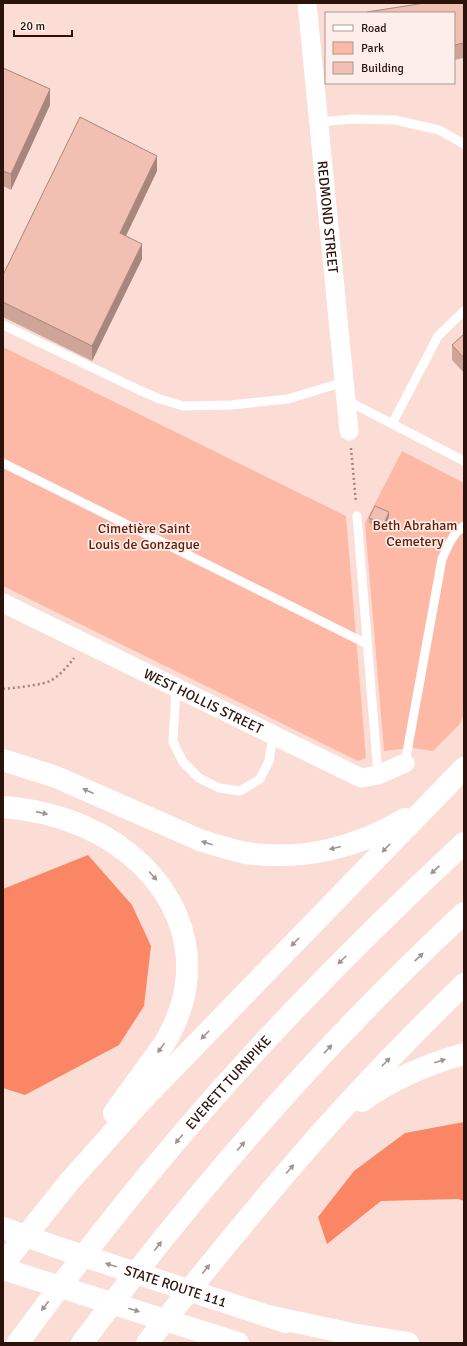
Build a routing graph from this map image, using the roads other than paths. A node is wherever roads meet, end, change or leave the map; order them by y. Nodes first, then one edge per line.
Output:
1 (307, 3) edge
2 (319, 122) junction
3 (464, 144) edge
4 (464, 311) edge
5 (3, 325) edge
6 (345, 391) junction
7 (392, 424) junction
8 (349, 430) road end
9 (464, 461) edge
10 (3, 463) edge
11 (357, 516) road end
12 (464, 526) edge
13 (3, 603) edge
14 (367, 644) junction
15 (176, 688) junction
16 (274, 735) junction
17 (3, 760) edge
18 (405, 763) joint
19 (458, 774) edge
20 (378, 775) junction
21 (3, 807) edge
22 (464, 843) edge
23 (464, 913) edge
24 (464, 984) edge
25 (464, 1054) edge
26 (314, 1142) junction
27 (3, 1228) edge
28 (17, 1247) junction
29 (3, 1265) edge
30 (3, 1270) edge
31 (268, 1316) junction
32 (18, 1343) edge
33 (82, 1343) edge
34 (147, 1343) edge
35 (238, 1343) edge
36 (349, 1343) edge
37 (408, 1343) edge

1 - 2 street, REDMOND STREET
2 - 3 lane
2 - 6 street, REDMOND STREET
4 - 7 lane
5 - 6 lane
6 - 7 lane
6 - 8 street, REDMOND STREET
7 - 9 lane
10 - 14 lane
11 - 14 lane
12 - 18 lane
13 - 15 street, WEST HOLLIS STREET
14 - 20 lane
15 - 16 street, WEST HOLLIS STREET
15 - 16 lane
16 - 20 street, WEST HOLLIS STREET
19 -> 17 main road
18 - 20 street, WEST HOLLIS STREET
19 -> 28 main road
21 -> 28 main road
22 -> 32 main road, EVERETT TURNPIKE
33 -> 23 main road
26 -> 24 main road
26 -> 25 main road
34 -> 26 main road
31 -> 27 main road, STATE ROUTE 111
28 - 29 main road
30 -> 35 main road
31 - 36 main road, STATE ROUTE 111
31 - 37 main road

